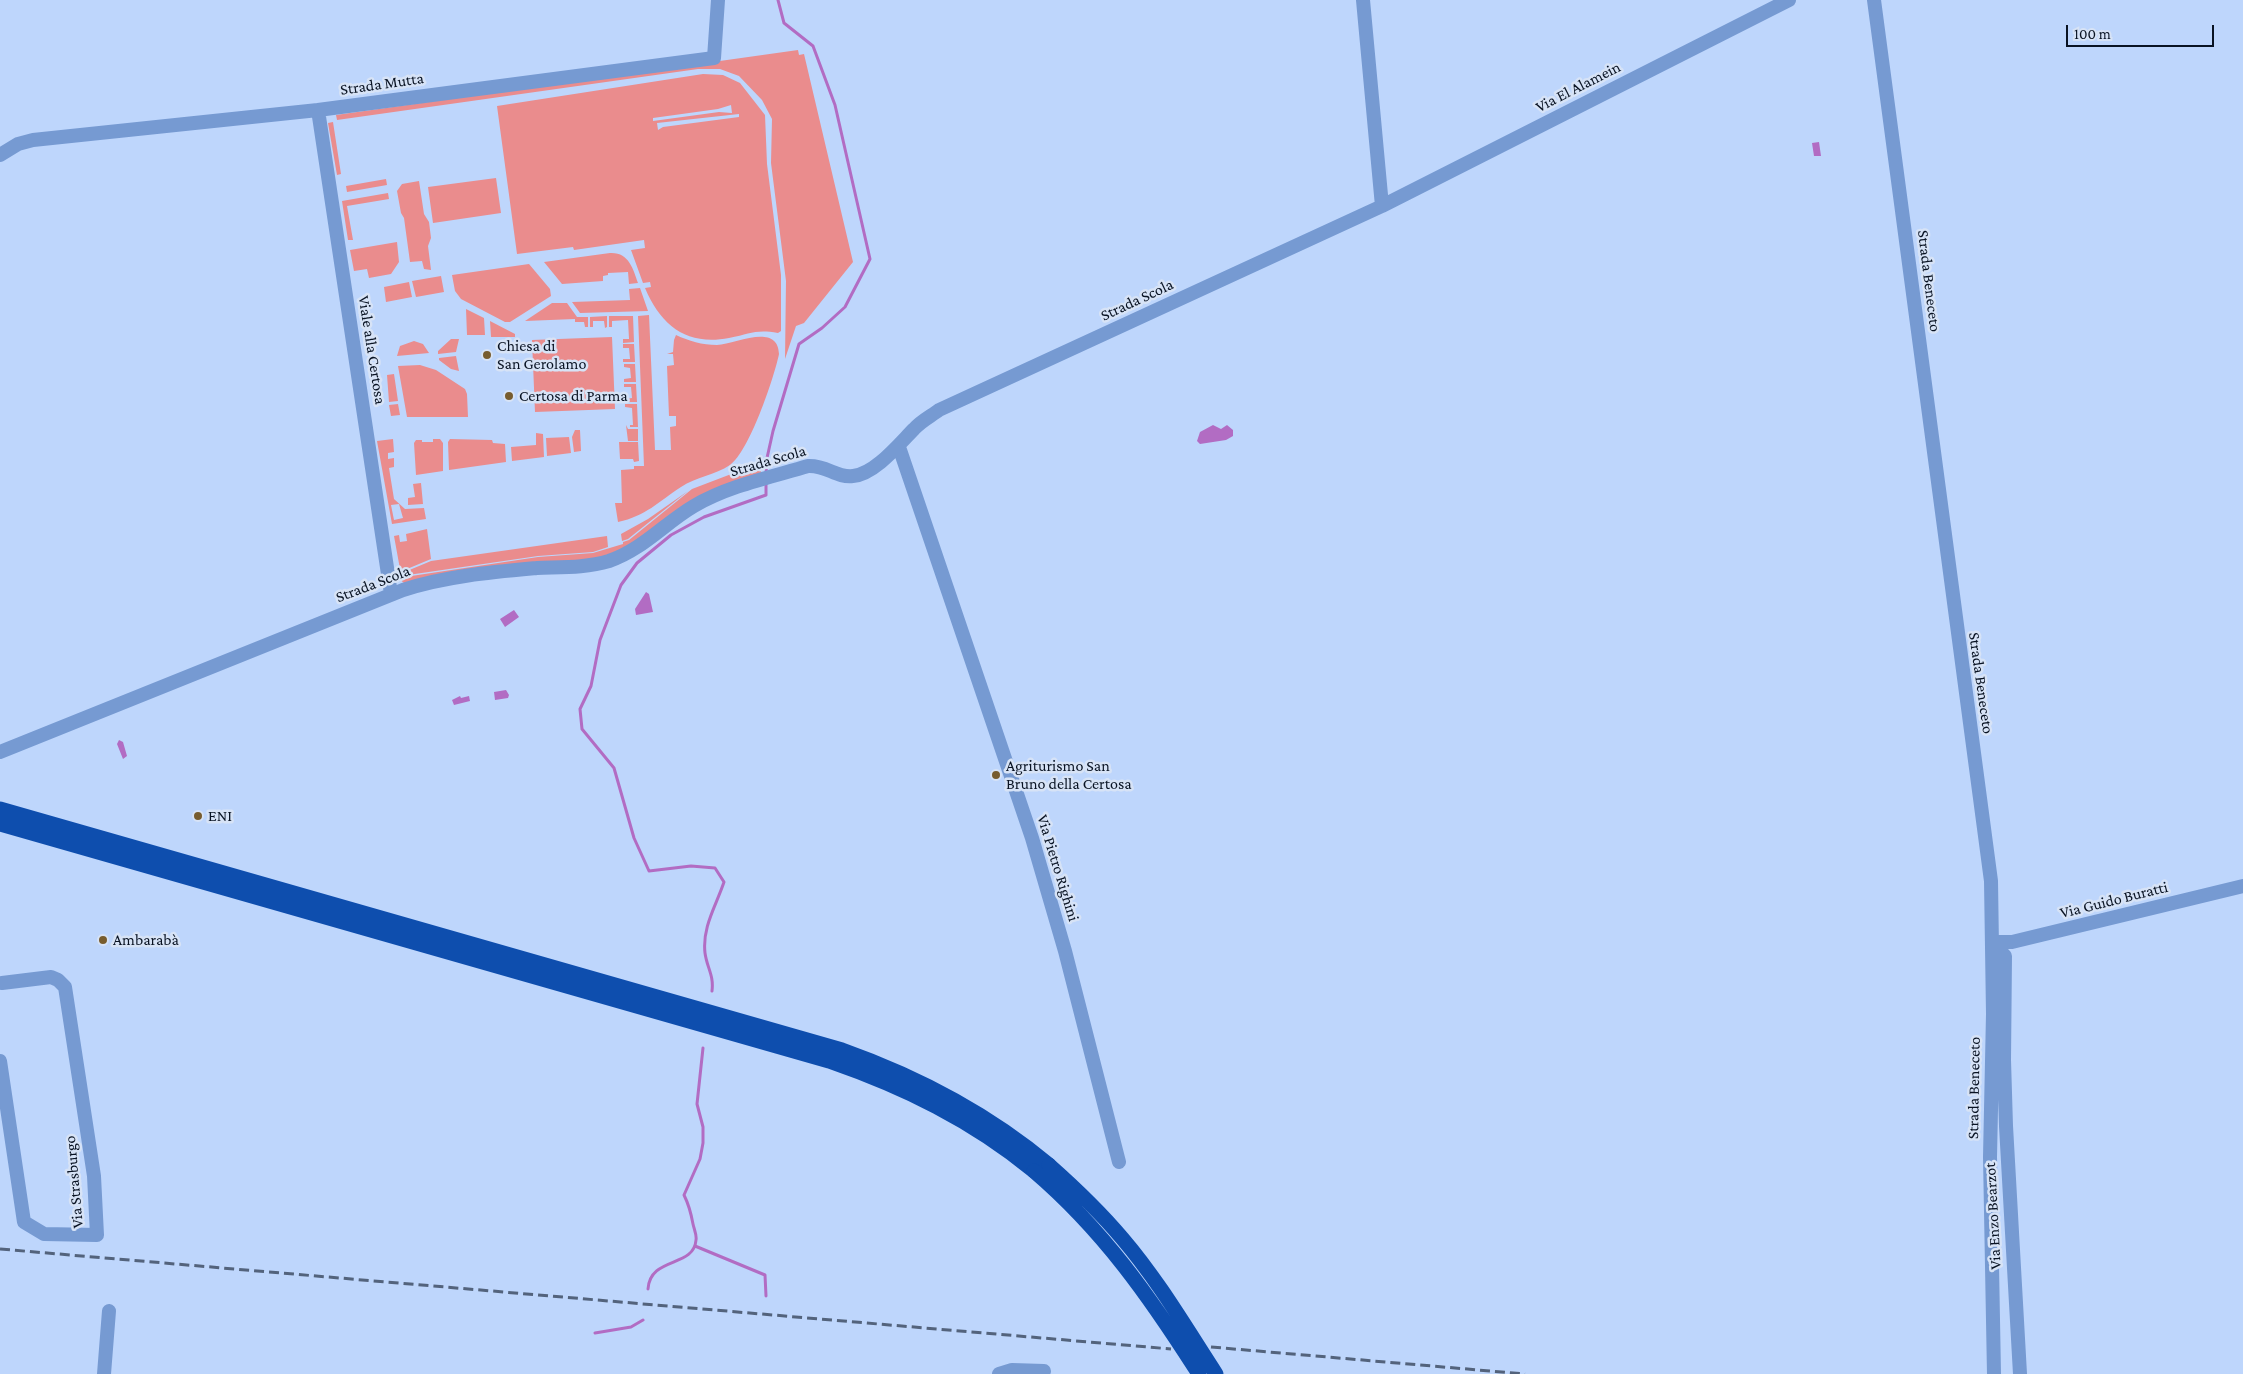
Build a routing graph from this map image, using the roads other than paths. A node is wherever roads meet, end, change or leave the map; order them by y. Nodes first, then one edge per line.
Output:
1 (718, 0) edge
2 (1363, 0) edge
3 (1789, 0) edge
4 (1874, 0) edge
5 (318, 110) junction
6 (0, 154) edge
7 (1382, 206) junction
8 (899, 447) junction
9 (392, 594) junction
10 (0, 752) edge
11 (0, 809) edge
12 (0, 824) edge
13 (2243, 886) edge
14 (1992, 942) junction
15 (1, 984) edge
16 (0, 1061) edge
17 (1119, 1162) dead end
18 (109, 1311) dead end
19 (1044, 1371) dead end
20 (104, 1374) edge
21 (999, 1374) edge
22 (1199, 1374) edge
23 (1216, 1374) edge
24 (1994, 1374) edge
25 (2020, 1374) edge

1 - 5 street, Strada Mutta
2 - 7 street
3 - 7 street, Via El Alamein
4 - 14 street, Strada Beneceto
5 - 6 street, Strada Mutta
5 - 9 street, Viale alla Certosa
7 - 8 street, Strada Scola
8 - 9 street, Strada Scola
8 - 17 street, Via Pietro Righini
9 - 10 street, Strada Scola
11 - 23 highway, bridge
12 - 22 highway, bridge
13 - 14 street, Via Guido Buratti
14 - 24 street, Strada Beneceto
14 - 25 street, Via Enzo Bearzot
15 - 16 street, Via Strasburgo
18 - 20 street
19 - 21 street

